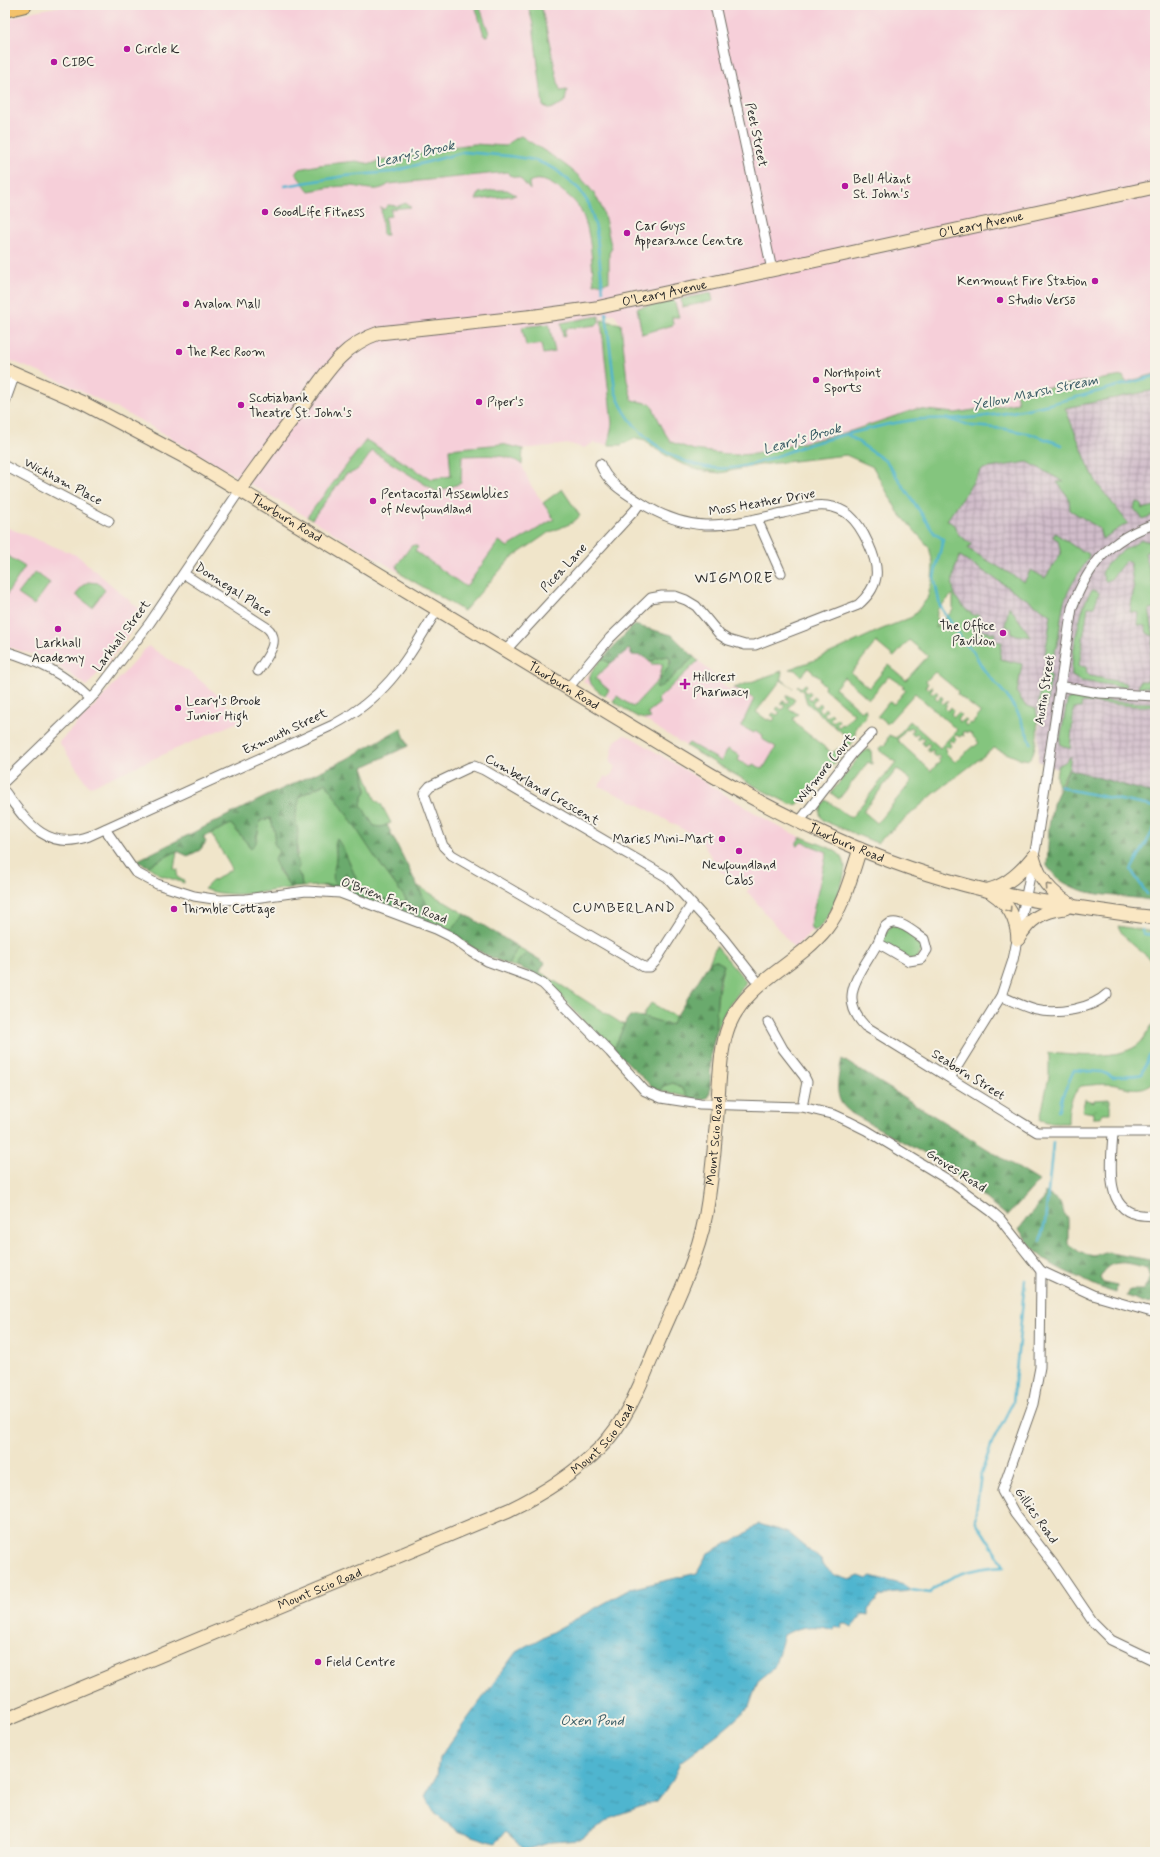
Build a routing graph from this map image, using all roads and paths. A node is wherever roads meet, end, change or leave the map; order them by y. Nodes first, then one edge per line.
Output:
1 (25, 5) edge
2 (715, 5) edge
3 (5, 10) edge
4 (1155, 187) edge
5 (772, 270) junction
6 (10, 372) edge
7 (5, 402) edge
8 (600, 464) dead end
9 (5, 466) edge
10 (240, 490) junction
11 (640, 503) junction
12 (757, 519) junction
13 (109, 521) dead end
14 (1155, 524) edge
15 (781, 573) dead end
16 (184, 574) junction
17 (437, 610) junction
18 (5, 651) edge
19 (506, 651) junction
20 (258, 671) dead end
21 (1059, 686) junction
22 (568, 688) junction
23 (1155, 696) edge
24 (90, 699) junction
25 (872, 733) dead end
26 (5, 781) edge
27 (5, 792) edge
28 (798, 822) junction
29 (105, 829) junction
30 (860, 849) junction
31 (1033, 857) junction
32 (987, 890) junction
33 (1026, 898) junction
34 (692, 904) junction
35 (1075, 906) junction
36 (1155, 918) edge
37 (1018, 939) junction
38 (878, 943) junction
39 (760, 984) junction
40 (1107, 994) dead end
41 (1001, 996) junction
42 (768, 1022) dead end
43 (950, 1078) junction
44 (718, 1104) junction
45 (802, 1107) junction
46 (1155, 1132) edge
47 (1113, 1133) junction
48 (1155, 1216) edge
49 (1041, 1271) junction
50 (1155, 1313) edge
51 (1155, 1662) edge
52 (5, 1720) edge

1 - 3 main road
2 - 5 street, Peet Street
4 - 5 street, O'Leary Avenue
5 - 10 street, O'Leary Avenue
6 - 7 street
6 - 10 street, Thorburn Road
8 - 11 street, Moss Heather Drive
9 - 13 street, Wickham Place
10 - 16 street, Larkhall Street
10 - 17 street, Thorburn Road
11 - 12 street, Moss Heather Drive
11 - 19 street, Picea Lane
12 - 15 street
12 - 22 street, Moss Heather Drive
14 - 21 street, Austin Street
16 - 20 street, Donnegal Place
16 - 24 street, Larkhall Street
17 - 19 street, Thorburn Road
17 - 29 street, Exmouth Street
18 - 24 street
19 - 22 street, Thorburn Road
21 - 23 street
21 - 31 street, Austin Street
22 - 28 street, Thorburn Road
24 - 26 street, Larkhall Street
25 - 28 street, Wigmore Court
27 - 29 street, Exmouth Street
28 - 30 street, Thorburn Road
29 - 44 street, O'Brien Farm Road
30 - 32 street, Thorburn Road
30 - 39 street, Mount Scio Road
31 - 32 street
31 - 33 street, Austin Street
35 -> 31 street
32 - 33 street, Thorburn Road
32 -> 37 street
33 - 35 street, Thorburn Road
33 - 37 street, Austin Street
34 - 34 street, Cumberland Crescent
34 - 39 street, Cumberland Crescent
35 - 36 street, Thorburn Road
35 - 37 street
37 - 41 street, Austin Street
38 - 38 street, Seaborn Street
38 - 43 street, Seaborn Street
39 - 44 street, Mount Scio Road
40 - 41 street
41 - 43 street, Austin Street
42 - 45 street
43 - 47 street, Seaborn Street
44 - 45 street, Groves Road
44 - 52 street, Mount Scio Road
45 - 49 street, Groves Road
46 - 47 street, Seaborn Street
47 - 48 street
49 - 50 street, Groves Road
49 - 51 street, Gillies Road

